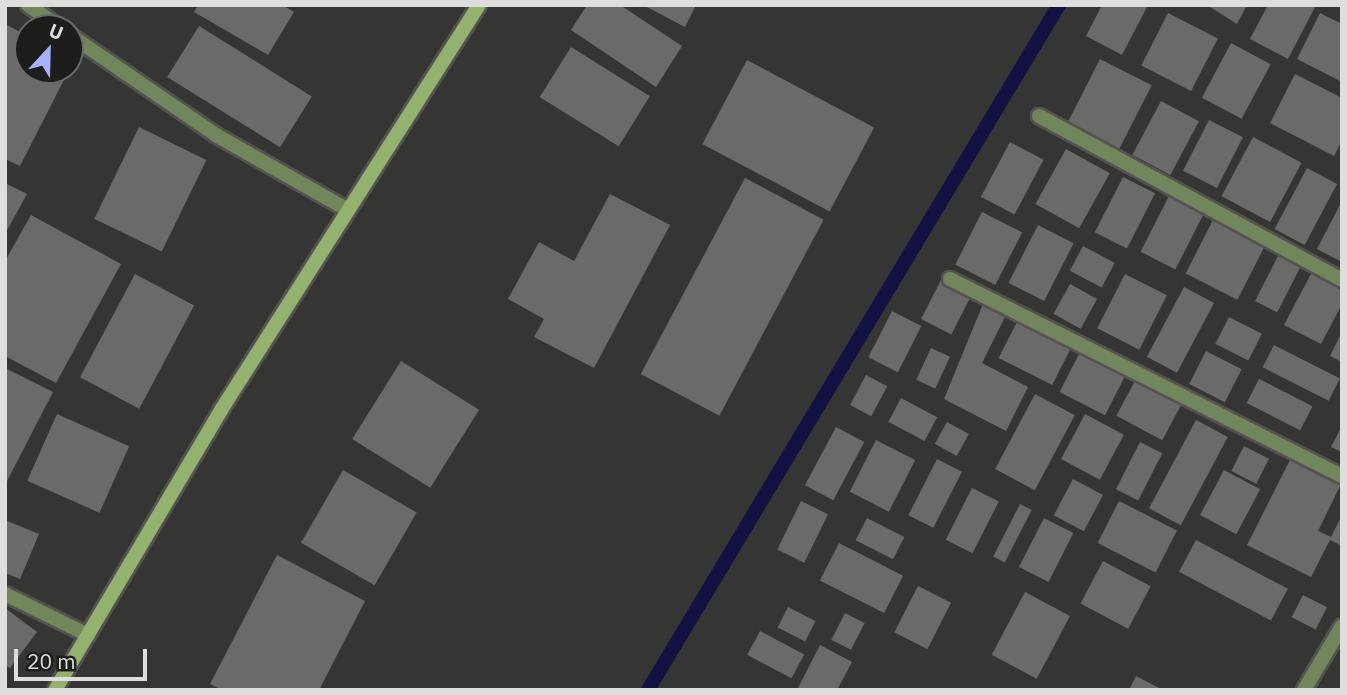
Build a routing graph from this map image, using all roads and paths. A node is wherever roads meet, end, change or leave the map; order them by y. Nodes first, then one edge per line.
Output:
1 (479, 5) edge
2 (84, 45) edge
3 (1039, 117) dead end
4 (346, 209) junction
5 (950, 279) dead end
6 (1342, 280) edge
7 (1342, 477) edge
8 (5, 594) edge
9 (1342, 626) edge
10 (88, 635) junction
11 (55, 690) edge
12 (1304, 690) edge

1 - 4 street
2 - 4 street
3 - 6 street
4 - 10 street
5 - 7 street
8 - 10 street
9 - 12 street
10 - 11 street

